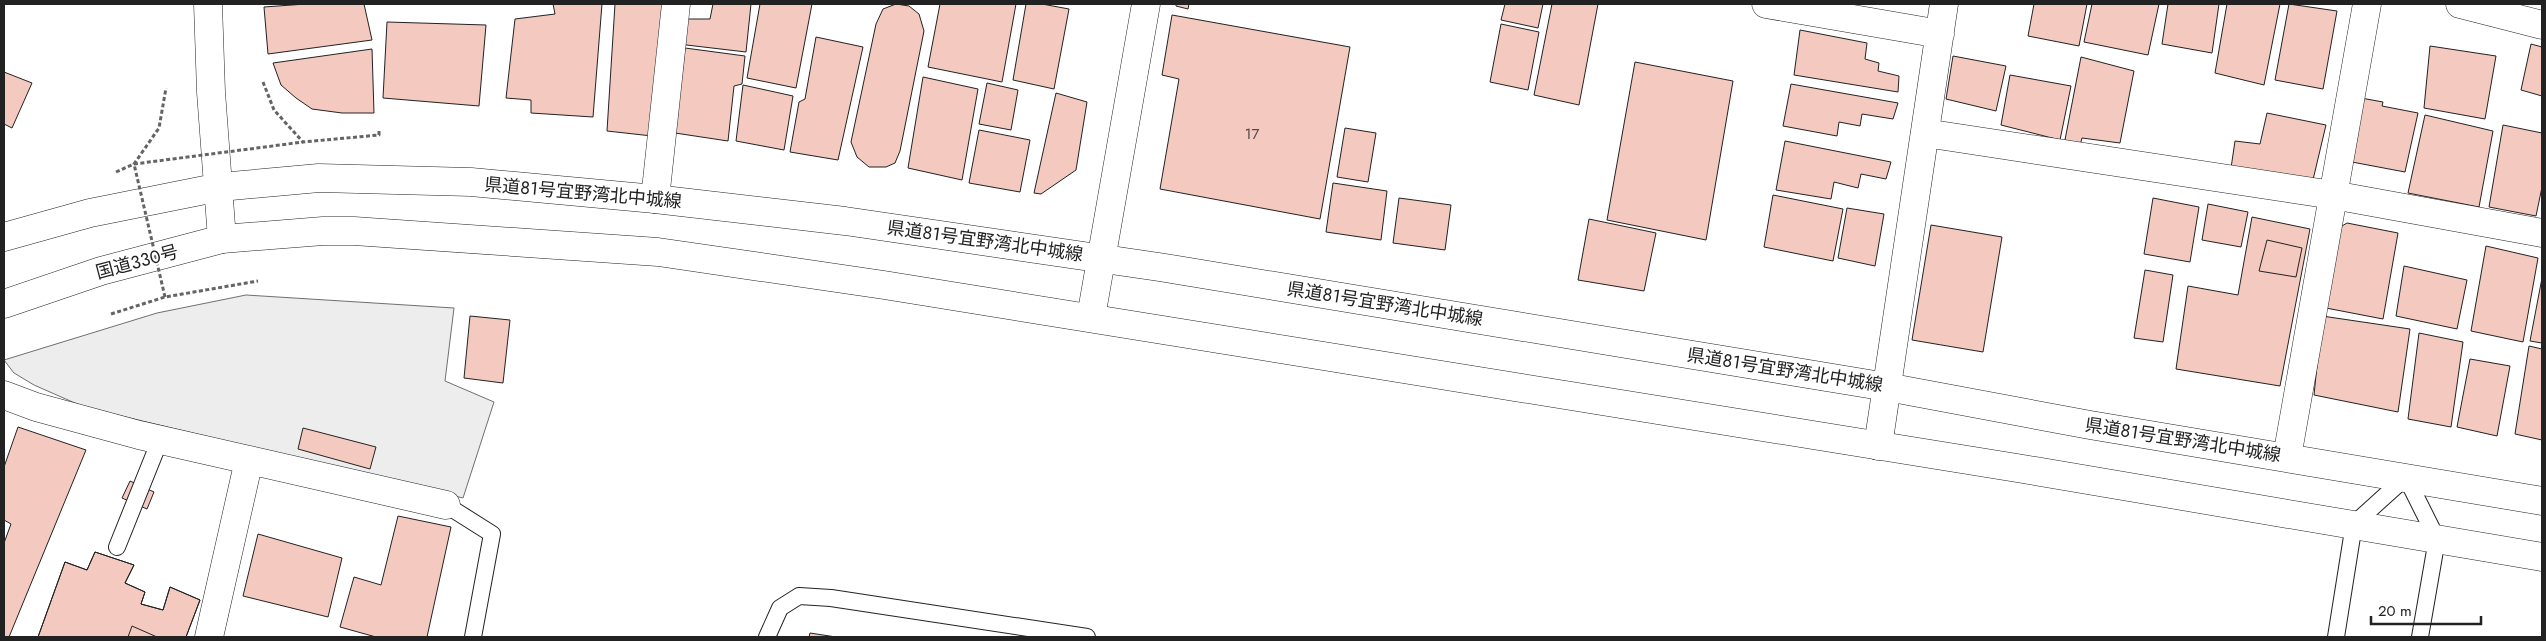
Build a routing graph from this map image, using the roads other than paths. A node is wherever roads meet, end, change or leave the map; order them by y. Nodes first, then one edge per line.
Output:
1 (208, 4) edge
2 (676, 4) edge
3 (1146, 4) edge
4 (1766, 4) edge
5 (1944, 4) edge
6 (2367, 4) edge
7 (2460, 4) edge
8 (2542, 25) edge
9 (1940, 34) junction
10 (1925, 133) junction
11 (220, 187) junction
12 (2333, 195) junction
13 (655, 199) junction
14 (2542, 232) edge
15 (4, 237) edge
16 (222, 239) junction
17 (1100, 258) junction
18 (4, 304) edge
19 (1091, 317) junction
20 (1887, 387) junction
21 (4, 395) edge
22 (160, 440) junction
23 (1878, 446) junction
24 (2287, 457) junction
25 (249, 460) junction
26 (2406, 477) junction
27 (2542, 502) edge
28 (446, 505) joint
29 (2354, 524) junction
30 (2437, 539) junction
31 (117, 547) dead end
32 (2542, 557) edge
33 (209, 637) edge
34 (473, 637) edge
35 (767, 637) edge
36 (1087, 637) edge
37 (2336, 637) edge
38 (2420, 637) edge

1 - 11 main road
2 - 13 main road
3 - 17 main road
4 - 9 main road
5 - 9 main road
6 - 12 main road
7 - 8 main road
9 - 10 main road
10 - 12 main road
10 - 20 main road
11 - 13 main road, 県道81号宜野湾北中城線
11 - 15 main road
11 - 16 main road
12 - 14 main road
12 - 24 main road
13 - 17 main road, 県道81号宜野湾北中城線
16 - 18 main road, 国道330号
16 - 19 main road
17 - 19 main road
17 - 20 main road, 県道81号宜野湾北中城線
19 - 23 main road
20 - 23 main road
20 - 24 main road, 県道81号宜野湾北中城線
21 - 22 main road
22 - 25 main road
22 - 31 lane
23 - 29 main road
24 - 26 main road, 県道81号宜野湾北中城線
25 - 28 main road
25 - 33 main road
26 - 27 main road, 県道81号宜野湾北中城線
26 - 29 lane
26 - 30 lane
28 - 34 lane
29 - 30 main road
29 - 37 lane
30 - 32 main road
30 - 38 lane
35 - 36 lane

